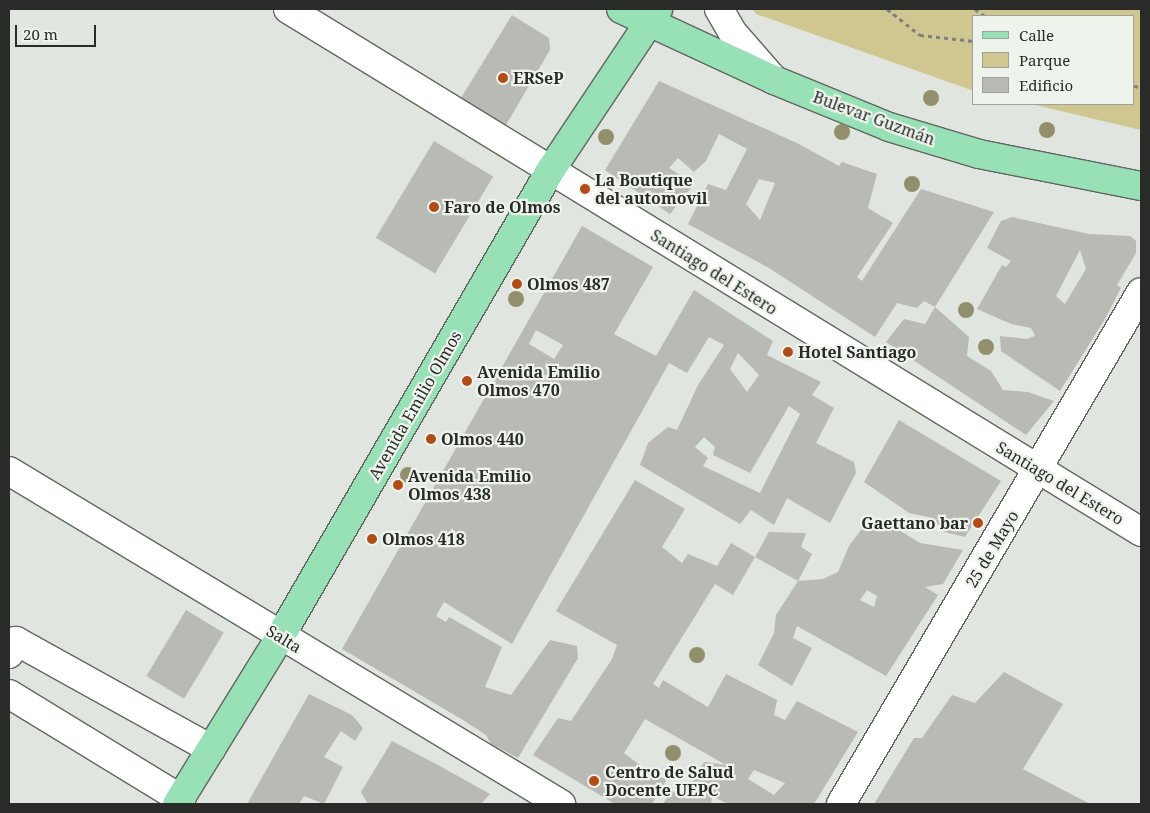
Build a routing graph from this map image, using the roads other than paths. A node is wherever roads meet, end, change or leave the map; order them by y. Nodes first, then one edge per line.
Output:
1 (288, 9) edge
2 (621, 9) edge
3 (719, 9) edge
4 (653, 16) edge
5 (774, 80) junction
6 (550, 171) junction
7 (1141, 186) edge
8 (1141, 292) edge
9 (1038, 470) junction
10 (9, 471) edge
11 (1141, 532) edge
12 (280, 636) junction
13 (9, 654) edge
14 (9, 694) edge
15 (211, 749) junction
16 (179, 802) edge
17 (561, 804) edge
18 (841, 804) edge

1 - 6 street, Santiago del Estero
2 - 4 main road, Bulevar Guzmán
3 - 5 street
4 - 5 main road, Bulevar Guzmán
4 - 6 main road, Avenida Emilio Olmos
5 - 7 main road, Bulevar Guzmán
6 - 9 street, Santiago del Estero
6 - 12 main road, Avenida Emilio Olmos
8 - 9 street, 25 de Mayo
9 - 11 street, Santiago del Estero
9 - 18 street, 25 de Mayo
10 - 12 street, Salta
12 - 15 main road, Avenida Emilio Olmos
12 - 17 street, Salta
13 - 15 street
14 - 16 street
15 - 16 main road, Avenida Emilio Olmos

